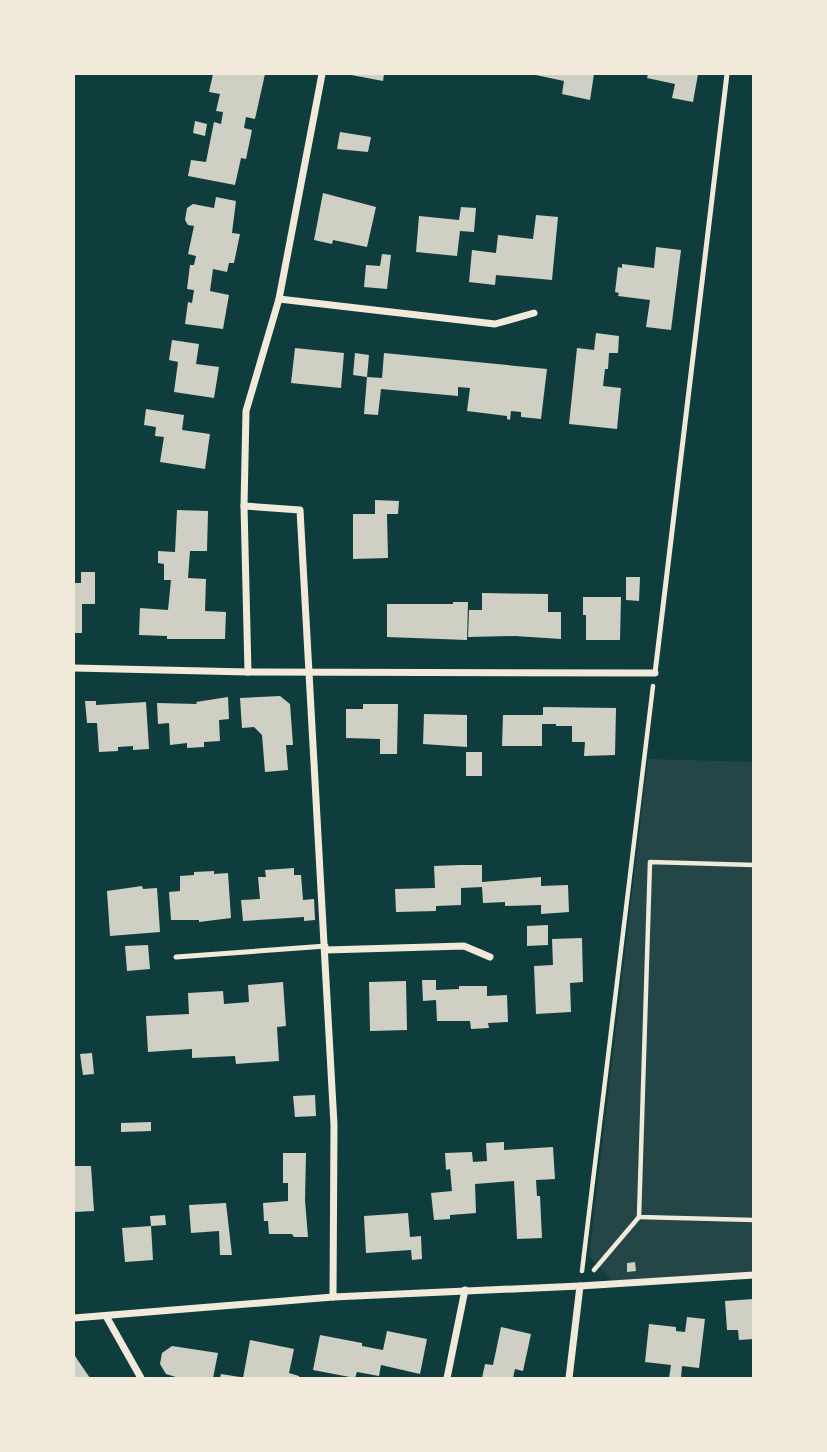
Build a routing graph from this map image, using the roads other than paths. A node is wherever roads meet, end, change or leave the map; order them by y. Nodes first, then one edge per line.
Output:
1 (322, 74) edge
2 (727, 74) edge
3 (279, 299) junction
4 (534, 313) dead end
5 (244, 506) junction
6 (74, 668) edge
7 (310, 671) junction
8 (248, 672) junction
9 (655, 673) joint
10 (326, 948) junction
11 (176, 957) dead end
12 (490, 957) dead end
13 (754, 1275) edge
14 (580, 1286) junction
15 (465, 1290) junction
16 (333, 1297) junction
17 (106, 1316) junction
18 (74, 1318) edge
19 (141, 1378) edge
20 (447, 1378) edge
21 (569, 1378) edge

1 - 3 street
2 - 9 lane
3 - 4 street
3 - 5 street
5 - 7 street
5 - 8 street
6 - 8 street
7 - 8 street
7 - 9 street
7 - 10 street
10 - 11 lane
10 - 12 street
10 - 16 street
13 - 14 street
14 - 15 street
14 - 21 street
15 - 16 street
15 - 20 street
16 - 17 street
17 - 18 street
17 - 19 street

